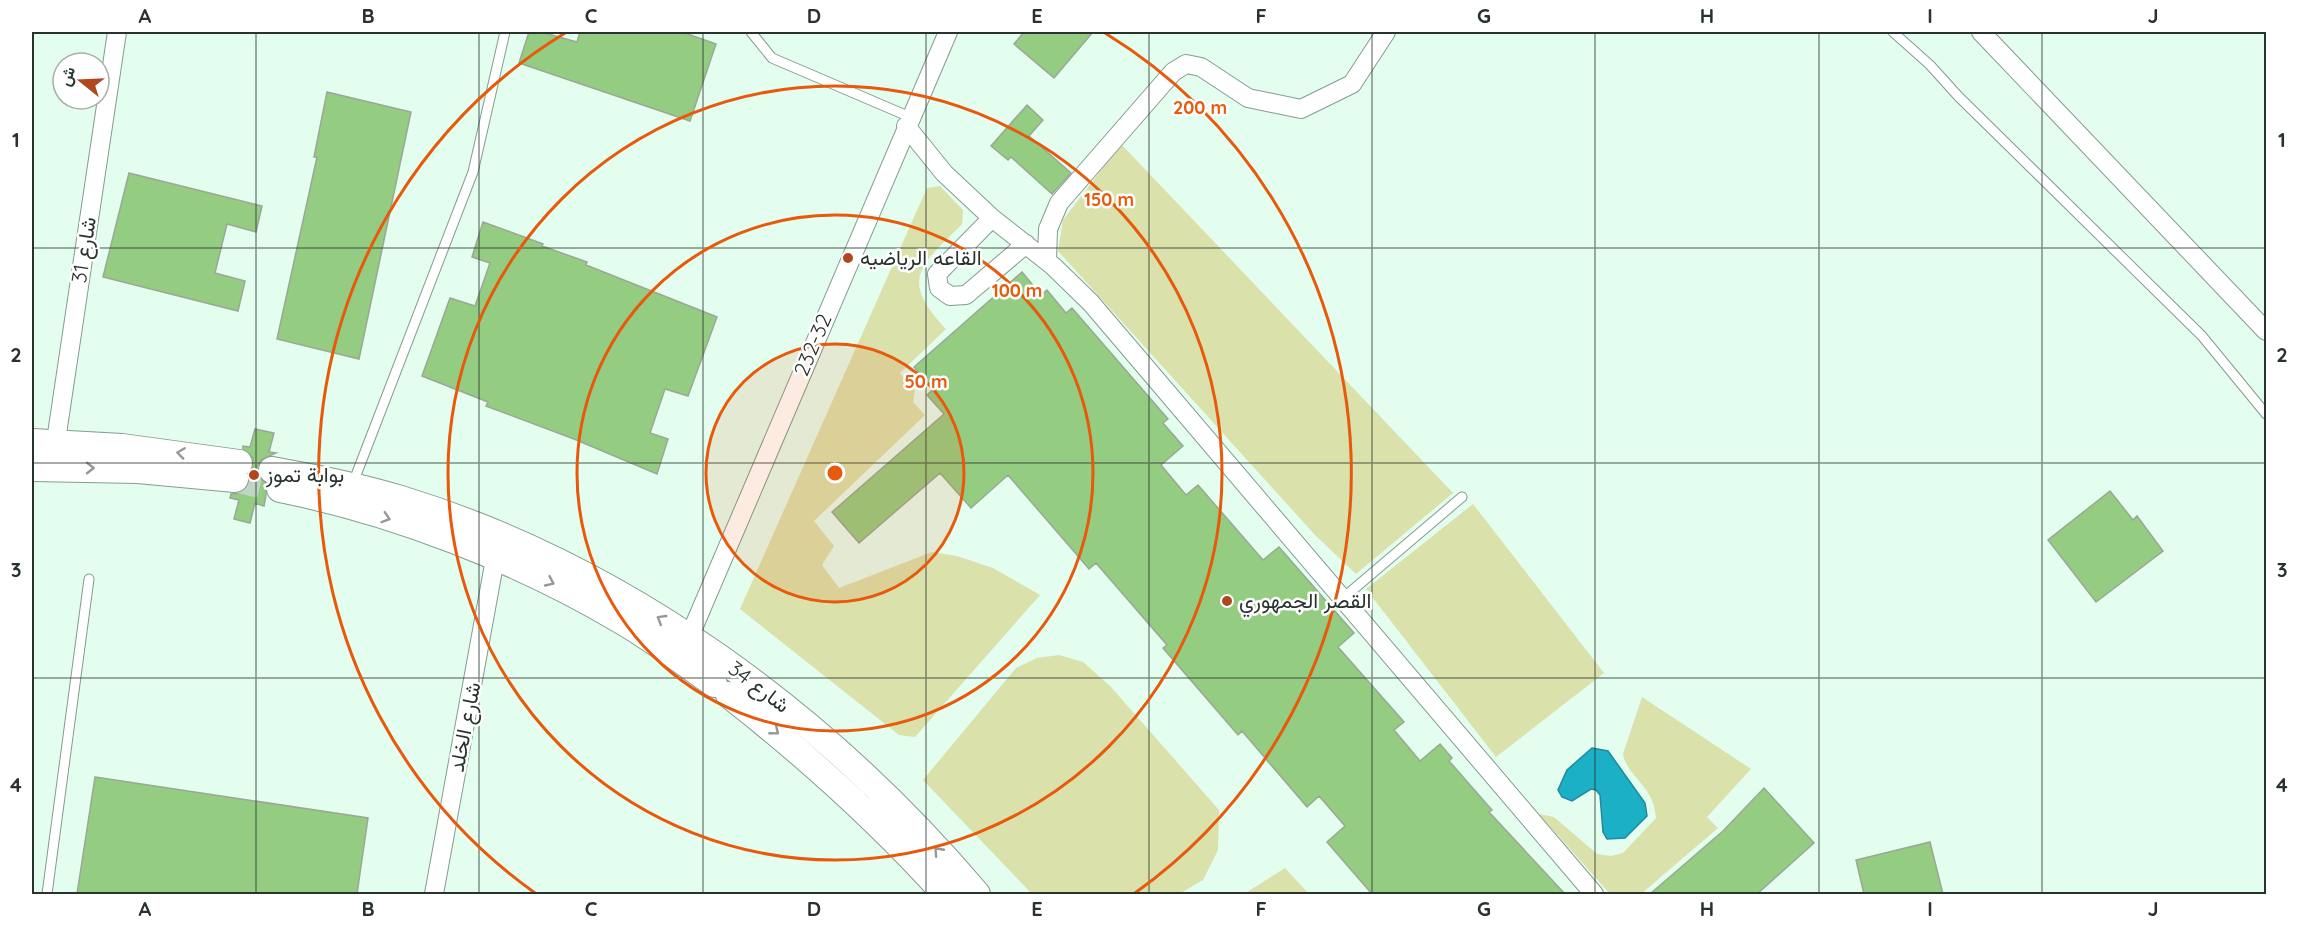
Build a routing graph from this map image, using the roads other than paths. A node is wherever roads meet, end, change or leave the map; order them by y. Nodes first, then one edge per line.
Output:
1 (117, 32) edge
2 (505, 32) edge
3 (751, 32) edge
4 (948, 32) edge
5 (1386, 32) edge
6 (1893, 32) edge
7 (1981, 32) edge
8 (908, 122) junction
9 (992, 218) junction
10 (1026, 244) junction
11 (1047, 261) junction
12 (2266, 331) edge
13 (2266, 414) edge
14 (43, 442) edge
15 (42, 468) edge
16 (270, 478) tunnel mouth
17 (349, 496) junction
18 (1462, 497) dead end
19 (497, 547) junction
20 (89, 579) dead end
21 (1342, 599) junction
22 (684, 648) junction
23 (47, 894) edge
24 (434, 894) edge
25 (945, 894) edge
26 (977, 894) edge
27 (1593, 894) edge

1 - 14 street, شارع 31
2 - 17 lane
3 - 8 lane
4 - 8 street, 232-32
5 - 11 street
6 - 13 lane
7 - 12 street
8 - 9 street
8 - 22 street, 232-32
9 - 10 street
9 - 10 street
10 - 11 street
11 - 21 street
14 - 15 street, شارع 31
15 -> 14 main road
16 - 17 main road
17 - 19 main road
18 - 21 lane
19 - 22 main road, شارع 34
19 - 24 street, شارع الخلد
20 - 23 lane
21 - 27 street
22 -> 25 main road, شارع 34
26 -> 22 main road, شارع 34

